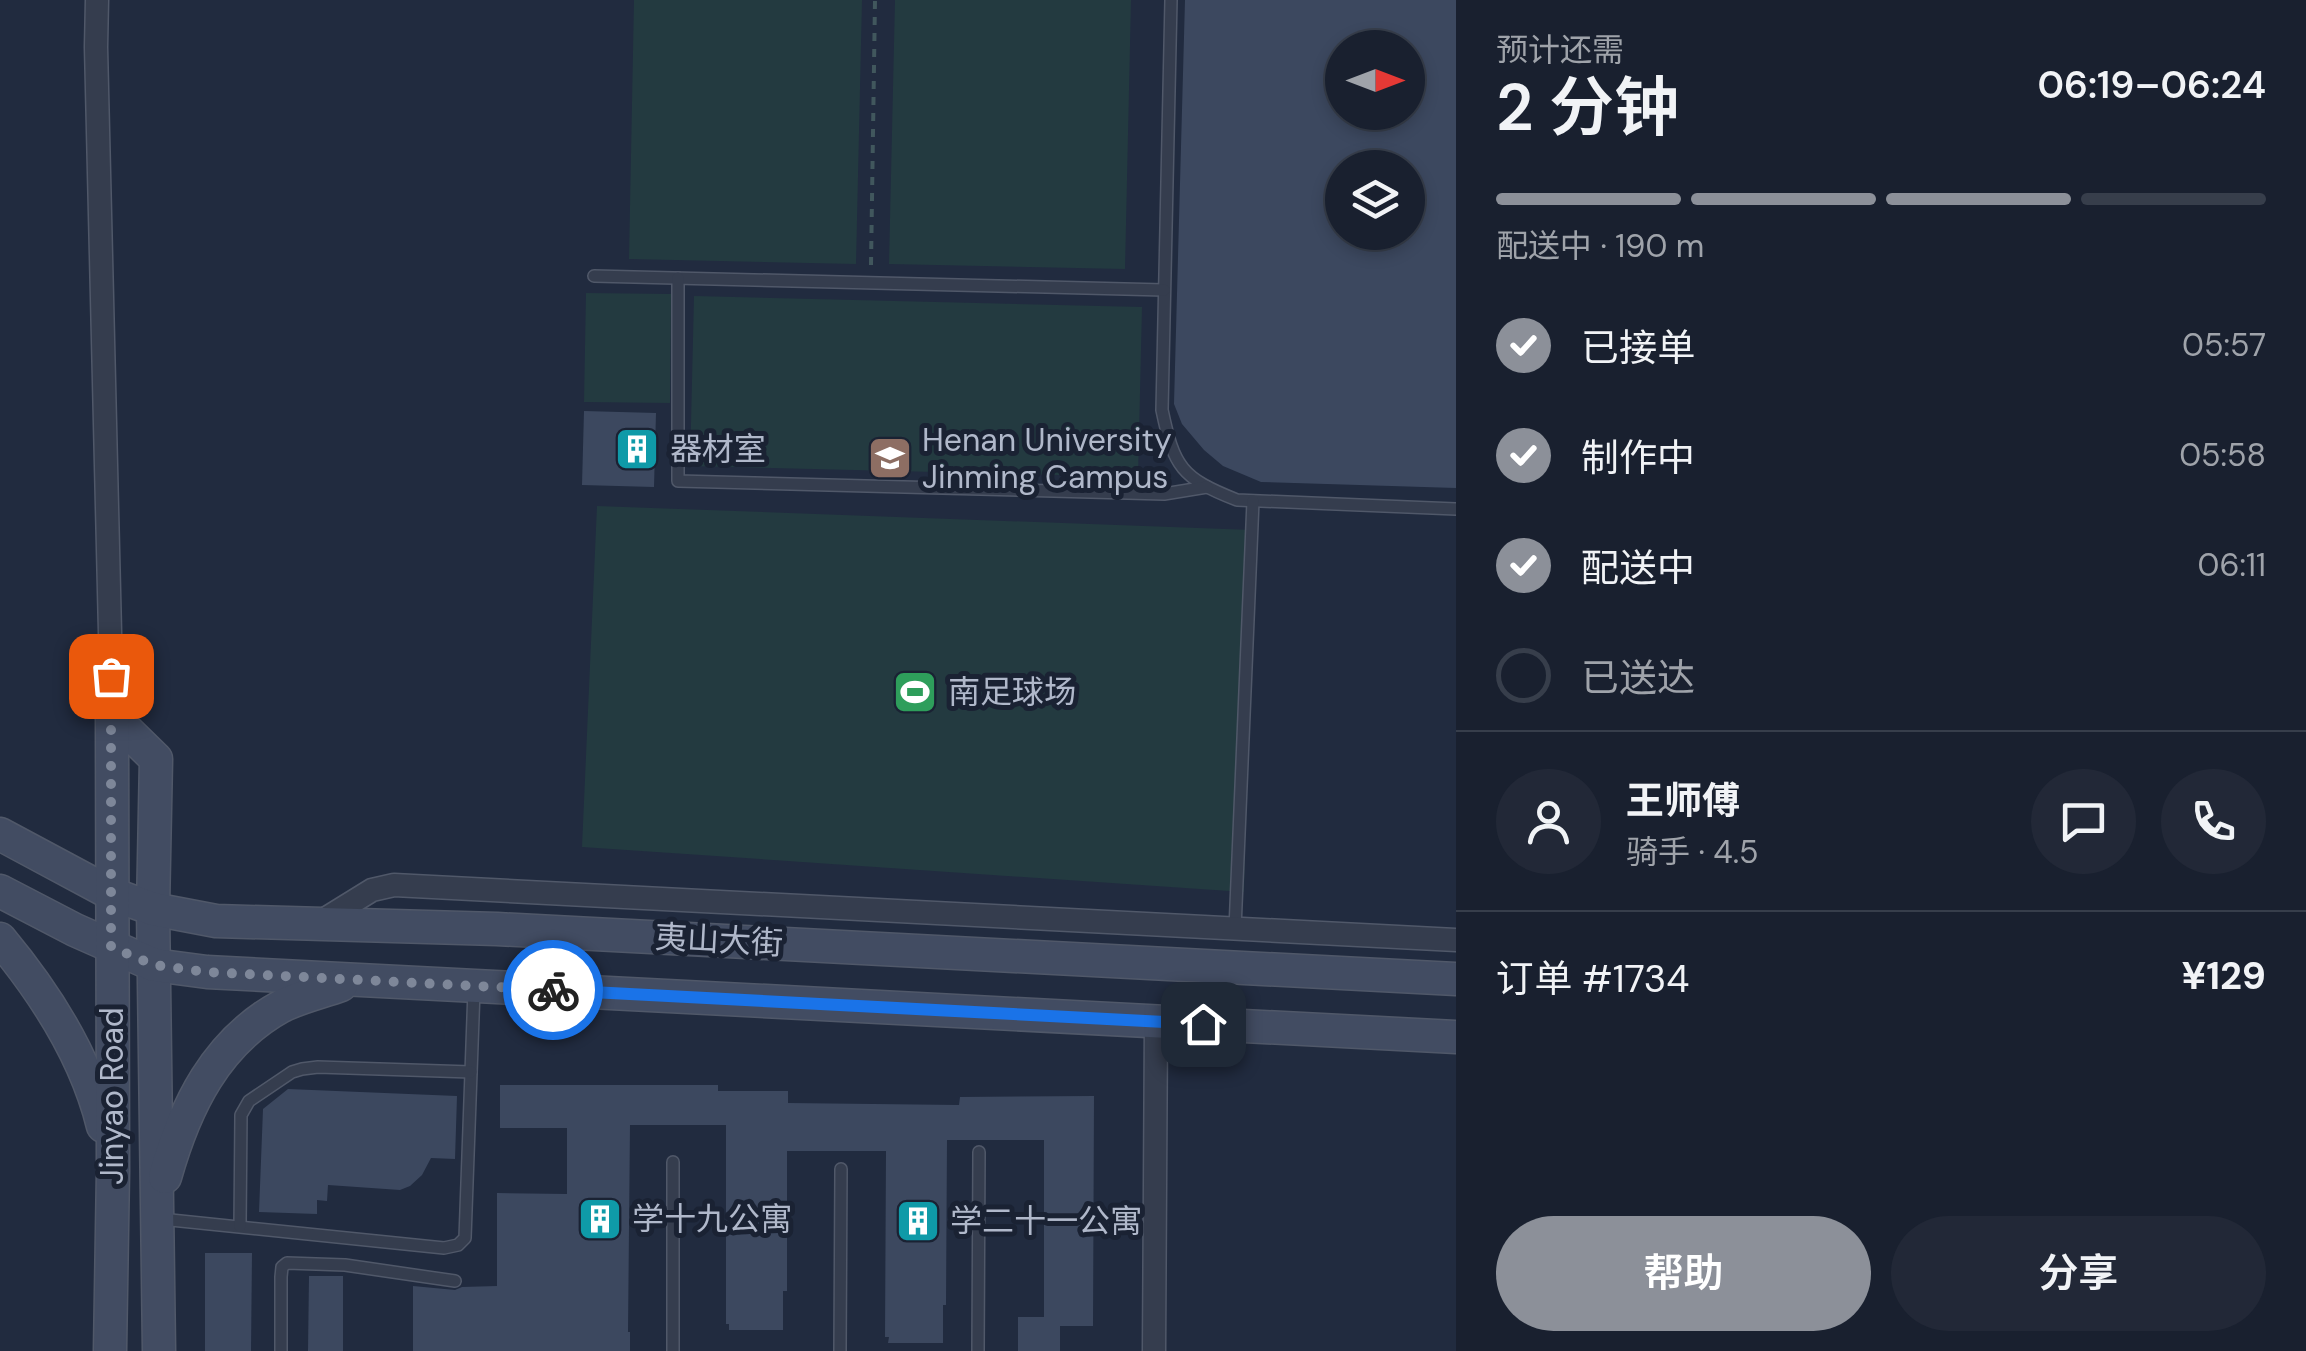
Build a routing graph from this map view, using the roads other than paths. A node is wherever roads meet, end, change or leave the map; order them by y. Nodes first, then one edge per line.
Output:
1 (97, 0) edge
2 (1171, 0) edge
3 (594, 276) dead end
4 (678, 278) junction
5 (1164, 290) junction
6 (1207, 486) junction
7 (1253, 501) junction
8 (1456, 508) edge
9 (112, 716) junction
10 (0, 834) edge
11 (0, 891) edge
12 (112, 894) junction
13 (153, 909) junction
14 (316, 924) junction
15 (1235, 929) junction
16 (0, 939) edge
17 (1456, 940) edge
18 (111, 947) junction
19 (154, 965) junction
20 (1456, 979) edge
21 (356, 980) junction
22 (474, 986) junction
23 (1156, 1022) junction
24 (1456, 1038) edge
25 (471, 1072) junction
26 (978, 1152) dead end
27 (674, 1162) dead end
28 (840, 1168) dead end
29 (113, 1170) junction
30 (158, 1212) junction
31 (240, 1226) junction
32 (455, 1281) dead end
33 (110, 1351) edge
34 (158, 1351) edge
35 (281, 1351) edge
36 (673, 1351) edge
37 (840, 1351) edge
38 (978, 1351) edge
39 (1154, 1351) edge

1 - 9 street
2 - 5 lane
3 - 4 lane
4 - 5 lane
4 - 6 lane
5 - 6 lane
6 - 7 lane
7 - 8 lane
7 - 15 lane
9 - 12 main road, Jinyao Road
9 - 13 main road, Jinyao Road
10 - 12 main road, 夷山大街
11 - 18 main road, 夷山大街
12 - 13 main road, 夷山大街
12 - 18 main road, Jinyao Road
13 - 14 main road, 夷山大街
13 - 19 main road, Jinyao Road
14 - 15 street
14 - 20 main road, 夷山大街
15 - 17 street
16 - 29 main road
18 - 19 main road, 夷山大街
18 - 29 main road, Jinyao Road
19 - 21 main road, 夷山大街
19 - 30 main road, Jinyao Road
21 - 22 main road, 夷山大街
21 - 30 main road
22 - 23 main road, 夷山大街
22 - 25 lane
23 - 24 main road, 夷山大街
23 - 39 street
25 - 31 lane
25 - 31 lane
26 - 38 lane
27 - 36 lane
28 - 37 lane
29 - 33 main road, Jinyao Road
30 - 31 lane
30 - 34 main road, Jinyao Road
32 - 35 lane

